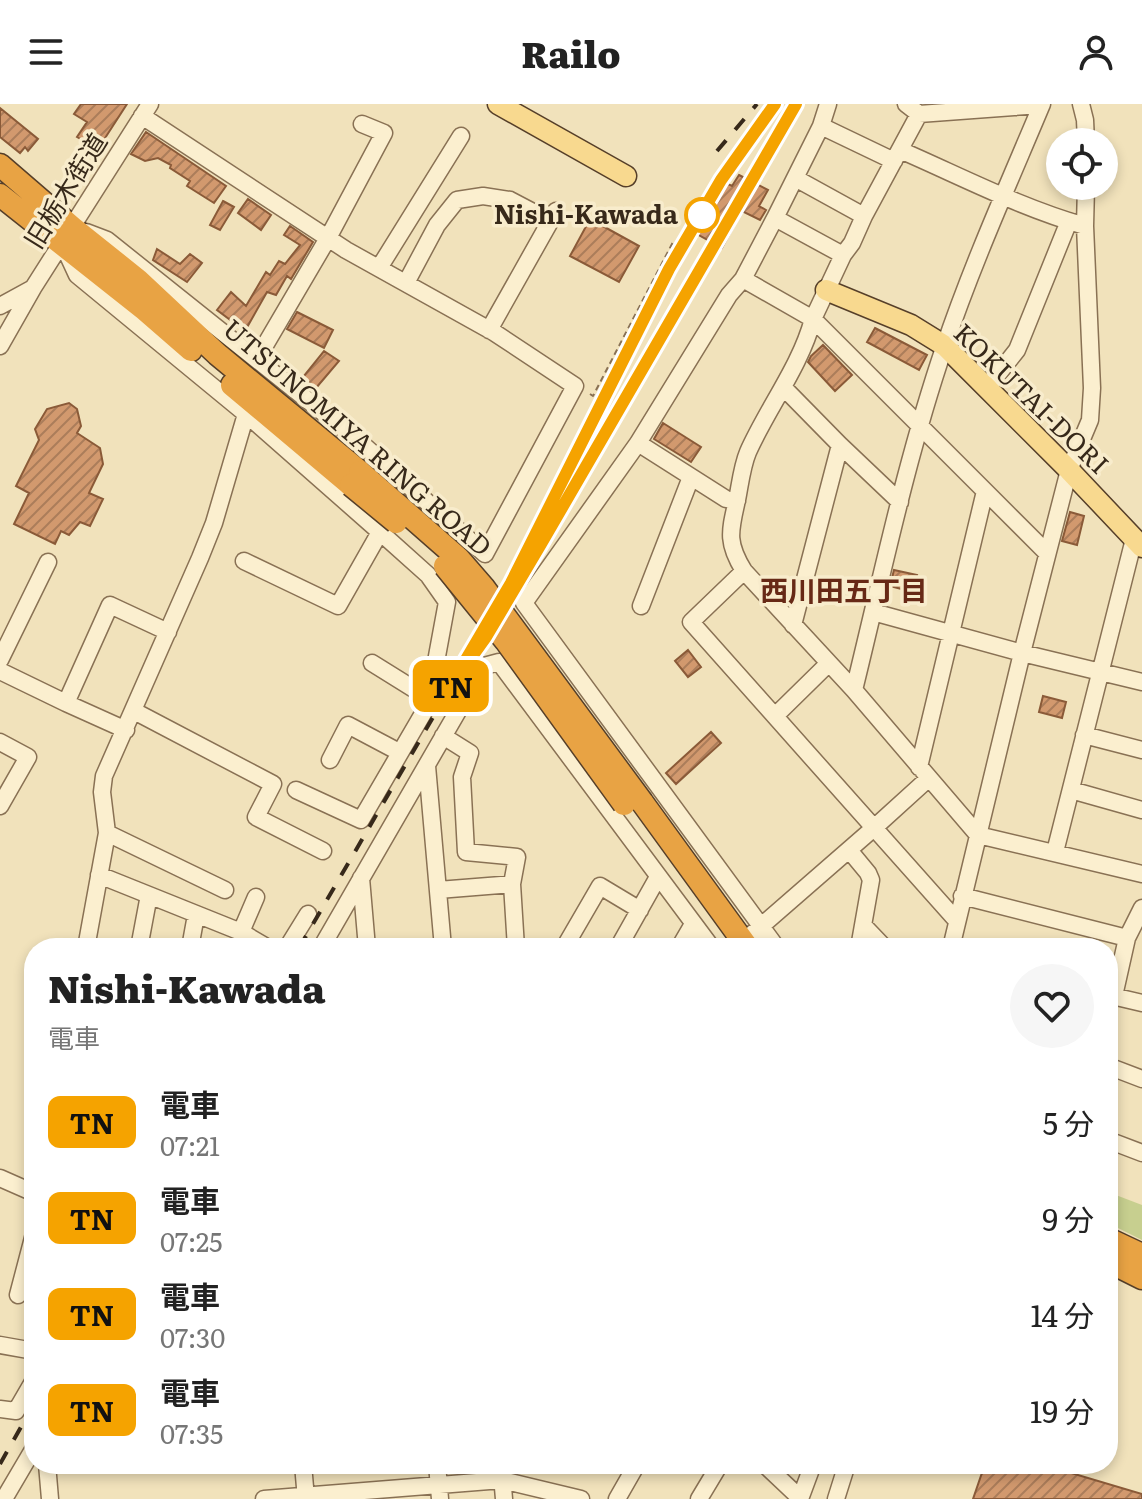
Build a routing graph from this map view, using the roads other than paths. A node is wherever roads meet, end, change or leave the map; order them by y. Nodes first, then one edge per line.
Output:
1 (498, 104) edge
2 (828, 104) edge
3 (1042, 104) edge
4 (1081, 104) edge
5 (912, 109) edge
6 (146, 110) edge
7 (362, 124) dead end
8 (821, 126) junction
9 (1085, 128) edge
10 (461, 136) dead end
11 (897, 155) junction
12 (0, 165) edge
13 (626, 176) dead end
14 (795, 178) junction
15 (0, 195) edge
16 (1003, 195) junction
17 (1083, 200) edge
18 (864, 216) junction
19 (775, 218) junction
20 (1077, 224) junction
21 (68, 236) junction
22 (328, 238) junction
23 (843, 255) junction
24 (379, 268) junction
25 (743, 279) junction
26 (406, 283) junction
27 (33, 288) junction
28 (826, 290) junction
29 (0, 306) edge
30 (813, 319) junction
31 (489, 330) junction
32 (0, 346) edge
33 (945, 346) junction
34 (257, 359) junction
35 (783, 387) junction
36 (987, 388) junction
37 (246, 414) junction
38 (920, 424) junction
39 (638, 443) junction
40 (840, 445) junction
41 (1069, 470) junction
42 (691, 477) junction
43 (985, 491) junction
44 (737, 501) junction
45 (900, 502) junction
46 (380, 532) junction
47 (1138, 543) edge
48 (1047, 553) junction
49 (244, 561) dead end
50 (48, 562) dead end
51 (744, 571) junction
52 (641, 606) dead end
53 (873, 612) junction
54 (793, 625) junction
55 (168, 632) junction
56 (951, 633) junction
57 (1022, 653) junction
58 (0, 660) edge
59 (372, 663) dead end
60 (829, 663) junction
61 (0, 671) edge
62 (1100, 672) junction
63 (1142, 682) edge
64 (854, 690) junction
65 (430, 691) junction
66 (66, 703) junction
67 (134, 711) junction
68 (775, 716) junction
69 (126, 730) junction
70 (1084, 735) junction
71 (443, 736) junction
72 (0, 742) edge
73 (1142, 750) edge
74 (399, 752) junction
75 (330, 760) dead end
76 (427, 766) junction
77 (924, 772) junction
78 (296, 790) dead end
79 (1071, 790) junction
80 (0, 806) edge
81 (1142, 810) edge
82 (875, 827) junction
83 (107, 833) junction
84 (978, 835) junction
85 (849, 850) junction
86 (323, 851) dead end
87 (1055, 852) junction
88 (1142, 874) edge
89 (99, 875) junction
90 (658, 877) junction
91 (361, 878) junction
92 (512, 884) junction
93 (225, 890) dead end
94 (438, 890) junction
95 (149, 895) junction
96 (962, 896) junction
97 (256, 897) dead end
98 (1142, 908) edge
99 (640, 910) junction
100 (308, 914) dead end
101 (196, 915) junction
102 (957, 921) junction
103 (693, 924) junction
104 (863, 925) junction
105 (761, 927) junction
106 (241, 932) junction
107 (88, 938) edge
108 (141, 938) edge
109 (192, 938) edge
110 (251, 938) edge
111 (293, 938) edge
112 (327, 938) edge
113 (366, 938) edge
114 (442, 938) edge
115 (515, 938) edge
116 (570, 938) edge
117 (624, 938) edge
118 (685, 938) edge
119 (704, 938) edge
120 (734, 938) edge
121 (749, 938) edge
122 (769, 938) edge
123 (861, 938) edge
124 (875, 938) edge
125 (953, 938) edge
126 (1127, 938) junction
127 (1118, 970) edge
128 (1118, 997) edge
129 (1142, 1003) edge
130 (1118, 1070) edge
131 (1142, 1079) edge
132 (1118, 1144) edge
133 (1142, 1153) edge
134 (0, 1178) edge
135 (24, 1189) edge
136 (1118, 1244) edge
137 (1142, 1255) edge
138 (1118, 1266) edge
139 (24, 1272) edge
140 (1142, 1278) edge
141 (18, 1295) dead end
142 (0, 1345) edge
143 (24, 1349) edge
144 (24, 1397) edge
145 (0, 1409) edge
146 (24, 1465) edge
147 (48, 1474) edge
148 (304, 1474) edge
149 (496, 1474) edge
150 (502, 1474) edge
151 (508, 1474) edge
152 (631, 1474) edge
153 (714, 1474) edge
154 (774, 1474) edge
155 (809, 1474) edge
156 (844, 1474) edge
157 (439, 1492) edge
158 (377, 1495) edge
159 (306, 1497) edge
160 (701, 1498) edge
161 (4, 1499) edge
162 (50, 1499) edge
163 (264, 1499) edge
164 (504, 1499) edge
165 (581, 1499) edge
166 (617, 1499) edge
167 (800, 1499) edge
168 (836, 1499) edge

1 - 13 main road
2 - 8 street
3 - 5 street
3 - 16 street
4 - 9 street
5 - 11 street
6 - 21 street, 旧栃木街道
6 - 22 street
7 - 22 street
8 - 11 street
8 - 14 street
10 - 24 street
11 - 16 street
11 - 18 street
12 - 21 highway, UTSUNOMIYA RING ROAD
14 - 18 street
14 - 19 street
15 - 21 highway, UTSUNOMIYA RING ROAD
16 - 20 street
16 - 33 street
17 - 20 street
18 - 23 street
19 - 23 street
19 - 25 street
20 - 36 street
20 - 41 street
21 - 27 street, 旧栃木街道
21 - 34 street
21 - 37 street
21 - 120 highway, UTSUNOMIYA RING ROAD, bridge
22 - 24 street
22 - 34 street
23 - 28 street
24 - 26 street
25 - 30 street
25 - 39 street
26 - 31 street
26 - 31 street
27 - 29 street
27 - 32 street, 旧栃木街道
28 - 30 street
28 - 33 main road, KOKUTAI-DORI
30 - 35 street
30 - 38 street
31 - 34 street
33 - 36 main road, KOKUTAI-DORI
33 - 38 street
35 - 40 street
35 - 44 street
36 - 41 main road, KOKUTAI-DORI
37 - 46 street
37 - 55 street
38 - 43 street
38 - 45 street
39 - 42 street
39 - 105 street
40 - 45 street
40 - 54 street
41 - 47 main road, KOKUTAI-DORI
41 - 48 street
42 - 44 street
42 - 52 street
43 - 48 street
43 - 56 street
44 - 51 street
45 - 53 street
46 - 49 street
46 - 65 street
47 - 62 street
48 - 57 street
50 - 58 street
51 - 54 street
51 - 68 street
53 - 56 street
53 - 64 street
54 - 60 street
55 - 66 street
55 - 67 street
56 - 57 street
56 - 77 street
57 - 62 street
57 - 84 street
59 - 65 street
60 - 64 street
60 - 68 street
61 - 66 street
62 - 63 street
62 - 70 street
64 - 77 street
65 - 74 street
66 - 69 street
67 - 69 street
67 - 86 street
68 - 82 street
69 - 83 street
70 - 73 street
70 - 79 street
71 - 76 street
71 - 90 street
71 - 92 street
72 - 80 street
74 - 75 street
74 - 78 street
76 - 91 street
76 - 94 street
77 - 82 street
77 - 84 street
79 - 81 street
79 - 87 street
82 - 85 street
82 - 102 street
83 - 89 street
83 - 93 street
84 - 87 street
84 - 96 street
85 - 104 street
85 - 105 street
87 - 88 street
89 - 95 street
89 - 107 street
90 - 99 street
90 - 103 street
91 - 112 street
91 - 113 street
92 - 94 street
92 - 115 street
94 - 114 street
95 - 101 street
95 - 108 street
96 - 102 street
96 - 126 street
97 - 106 street
98 - 126 street
99 - 116 street
99 - 117 street
100 - 111 street
101 - 106 street
101 - 109 street
102 - 125 street
103 - 118 street
103 - 119 street
104 - 123 street
104 - 124 street
105 - 121 street
105 - 122 street
106 - 110 street
126 - 127 street
128 - 129 street
130 - 131 street
132 - 133 street
134 - 135 street
136 - 137 highway
138 - 140 highway
139 - 141 street
142 - 143 street
144 - 145 street
146 - 161 street
147 - 162 street
148 - 159 street
149 - 157 street
150 - 164 street
151 - 165 street
152 - 166 street
153 - 160 street
154 - 167 street
155 - 167 street
156 - 168 street
157 - 158 street
158 - 159 street
159 - 163 street

